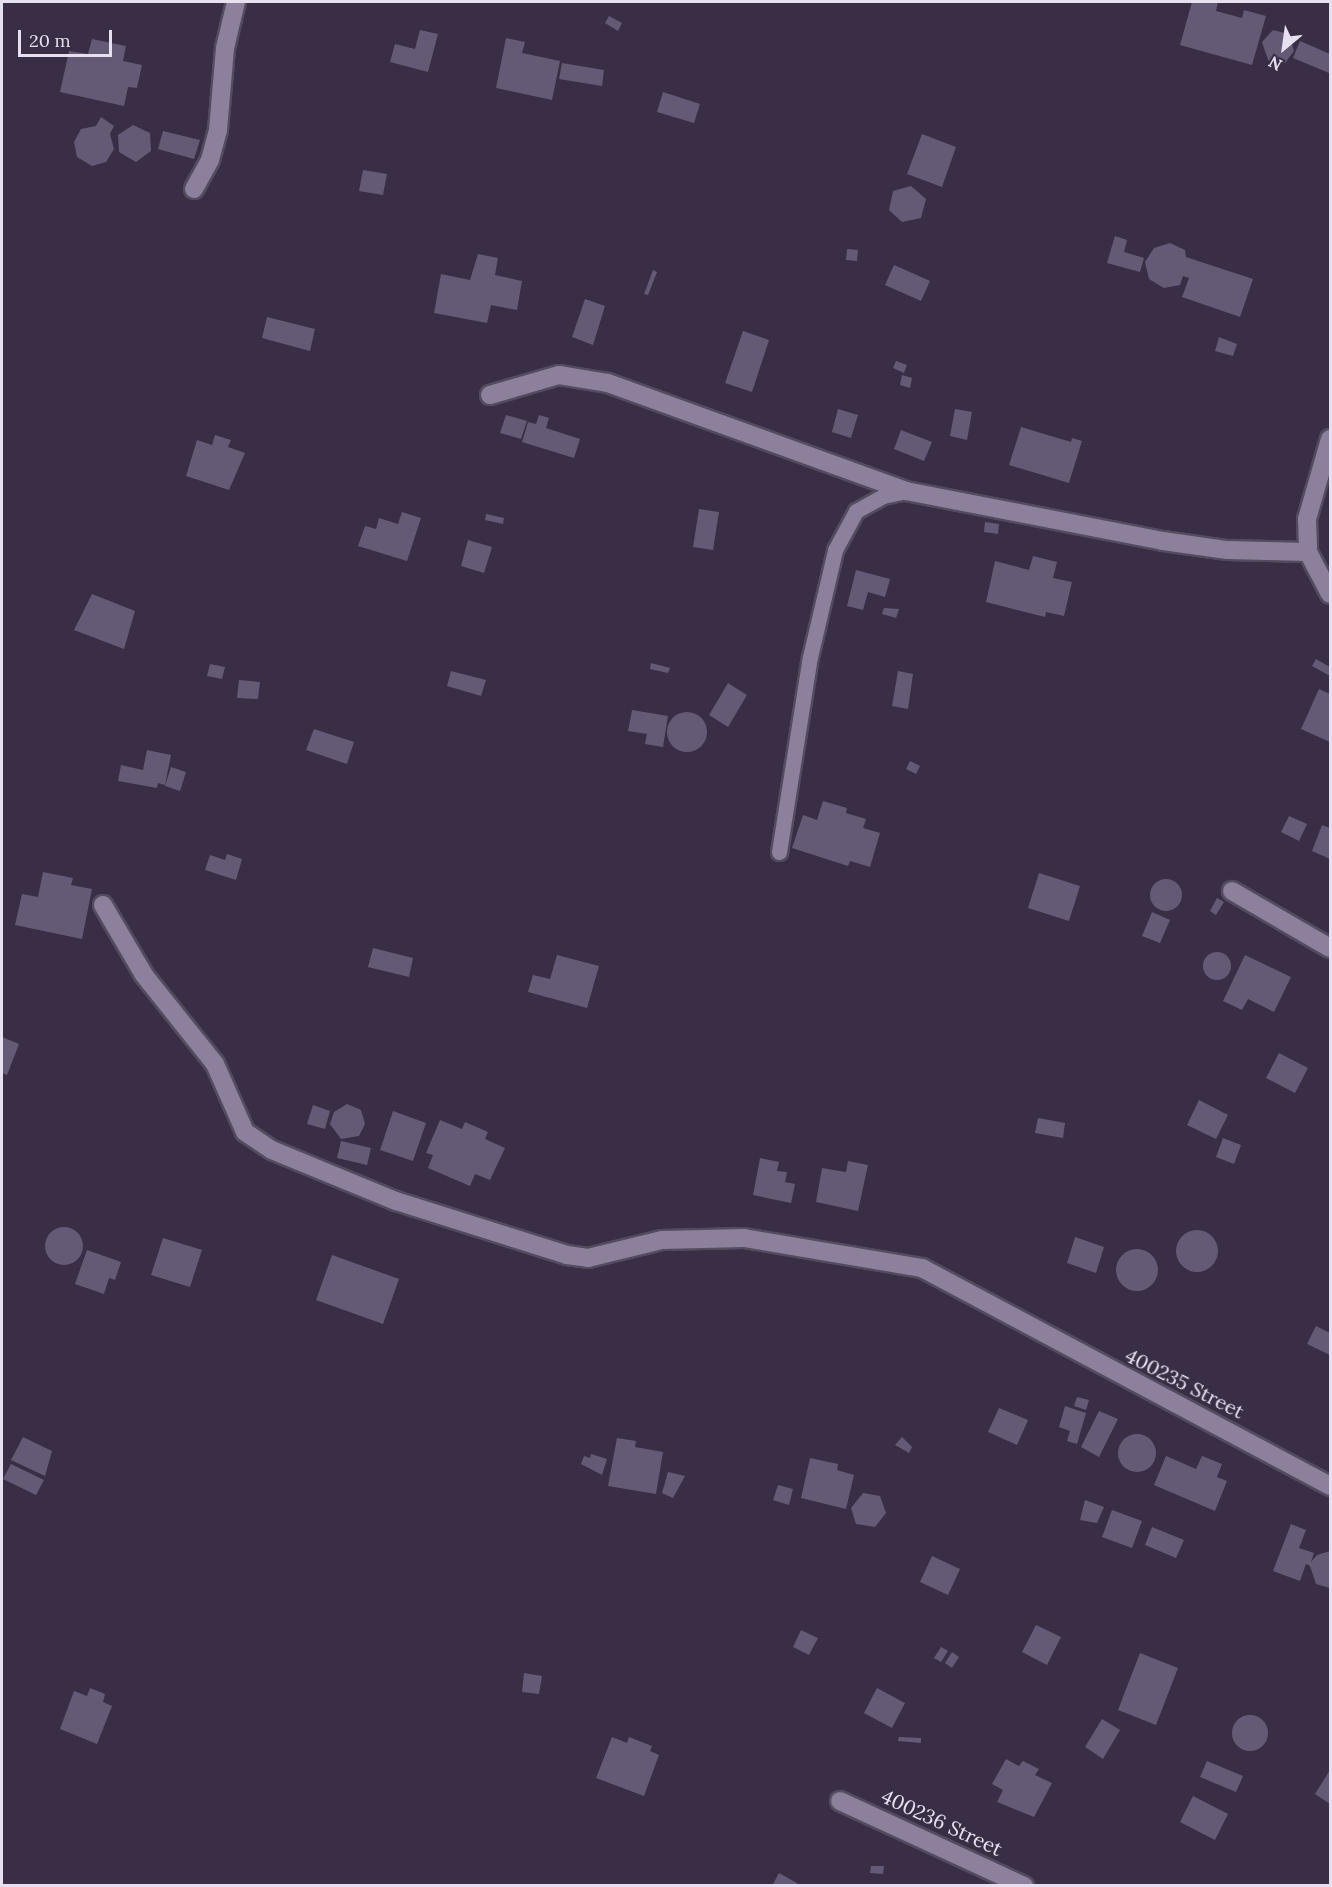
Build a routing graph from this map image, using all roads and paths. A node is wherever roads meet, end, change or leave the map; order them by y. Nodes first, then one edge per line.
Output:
1 (236, 2) edge
2 (194, 189) dead end
3 (490, 395) dead end
4 (1330, 439) edge
5 (906, 491) junction
6 (1308, 552) junction
7 (1330, 594) edge
8 (779, 852) dead end
9 (1232, 891) dead end
10 (103, 905) dead end
11 (1330, 948) edge
12 (1330, 1486) edge
13 (840, 1801) dead end
14 (1024, 1886) edge

1 - 2 street
3 - 5 street
4 - 6 street
5 - 6 street
5 - 8 lane
6 - 7 street
9 - 11 street
10 - 12 street, 400235 Street
13 - 14 street, 400236 Street

